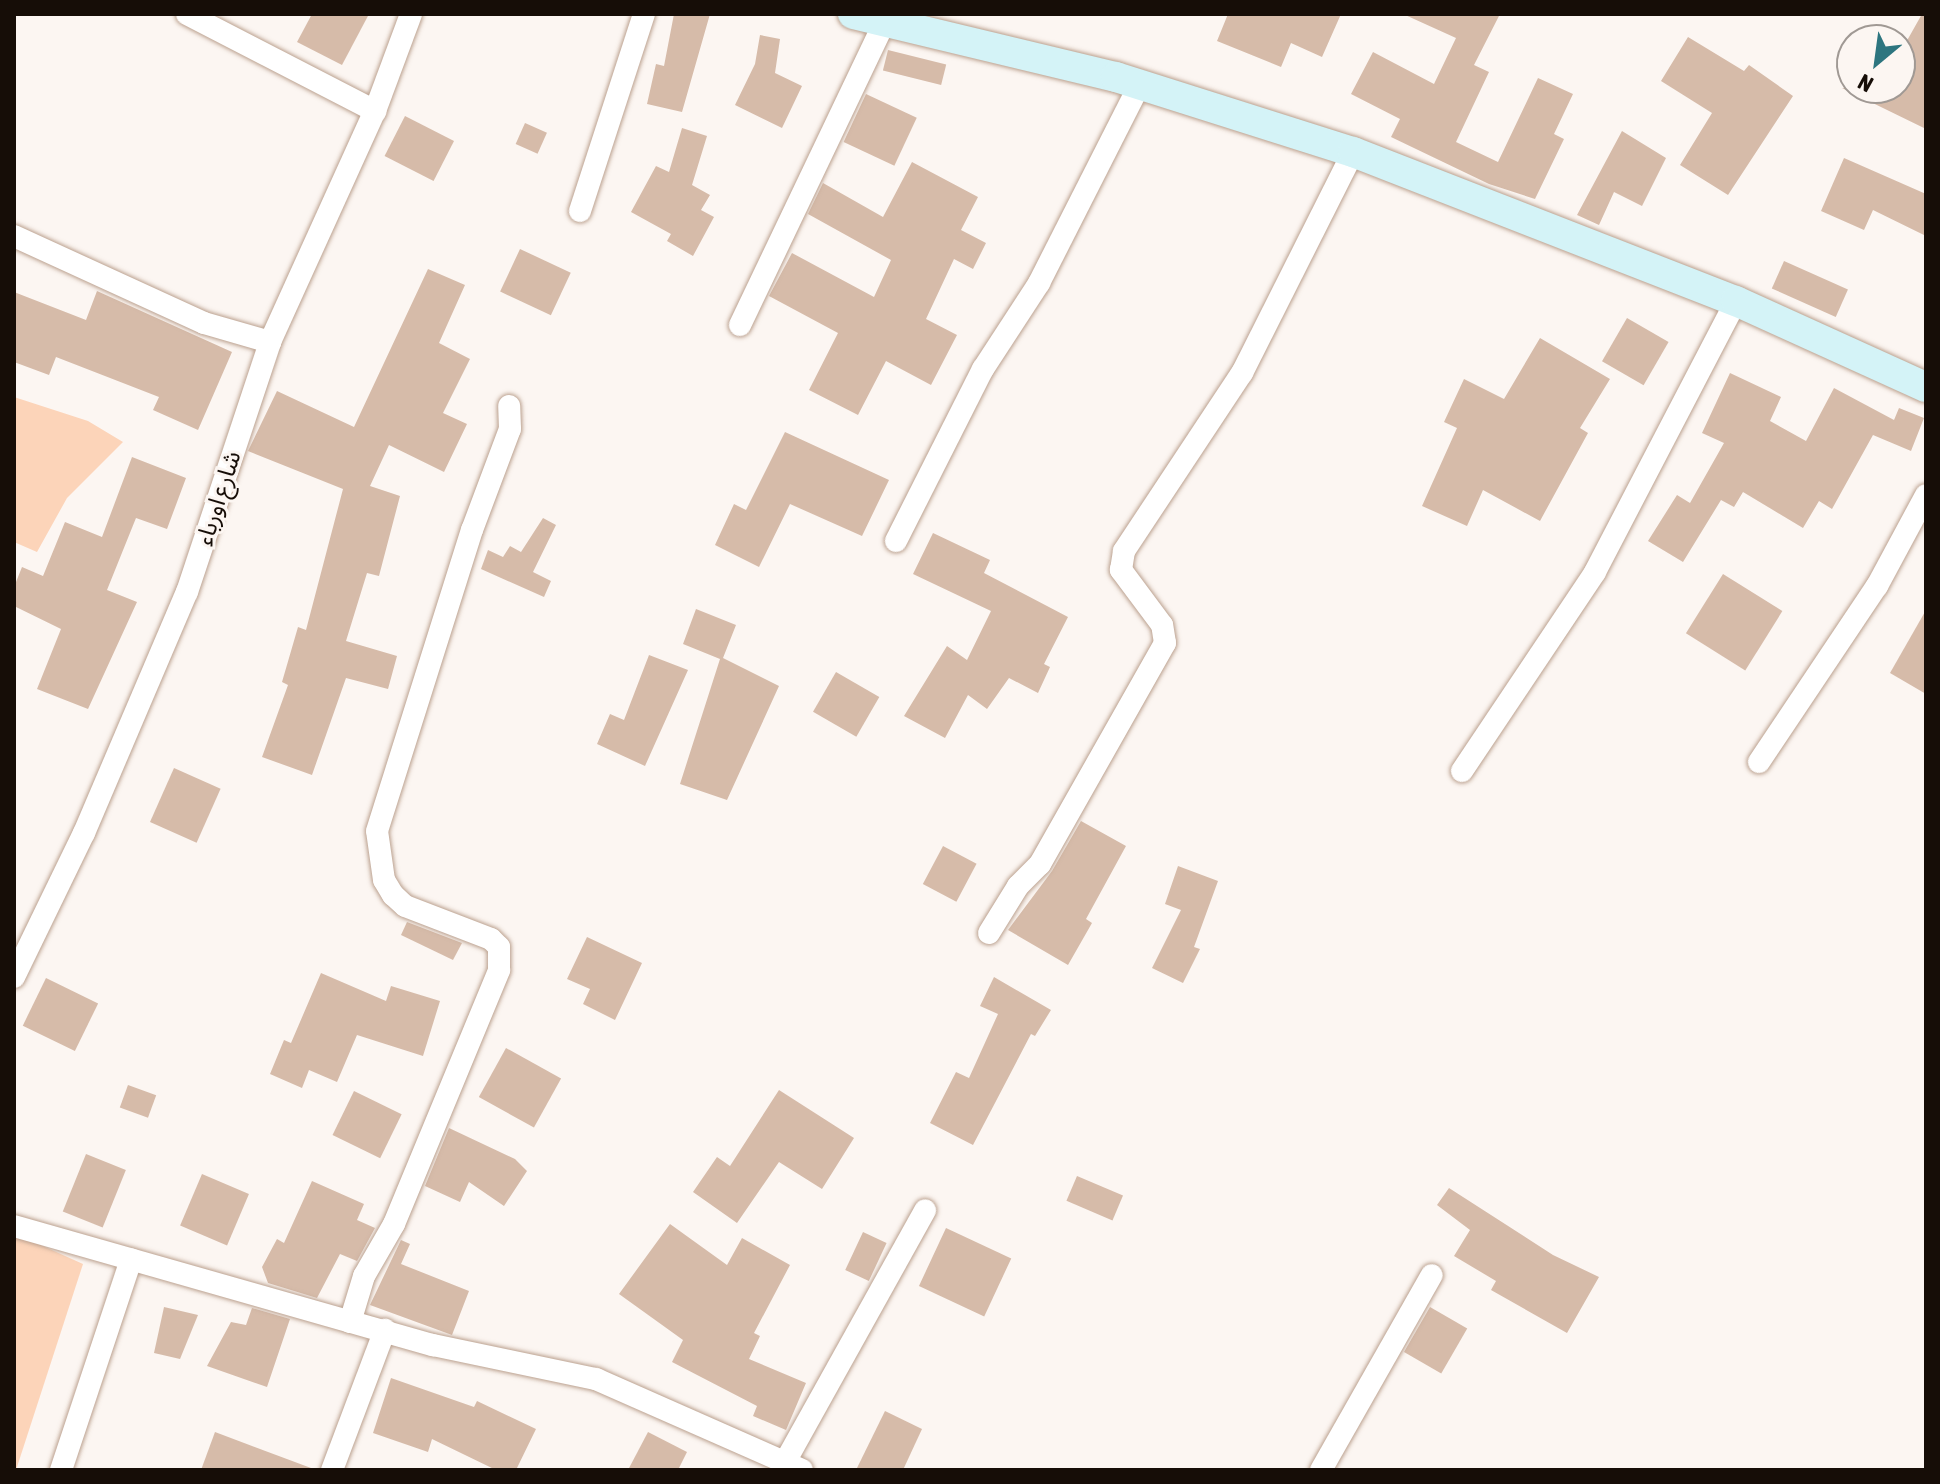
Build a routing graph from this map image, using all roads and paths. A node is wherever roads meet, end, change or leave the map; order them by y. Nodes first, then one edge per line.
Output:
1 (187, 14) edge
2 (411, 14) edge
3 (644, 14) edge
4 (853, 14) edge
5 (885, 21) junction
6 (1140, 84) junction
7 (375, 111) junction
8 (1353, 152) junction
9 (580, 211) dead end
10 (14, 236) edge
11 (1736, 301) junction
12 (740, 325) dead end
13 (270, 342) junction
14 (1926, 387) edge
15 (509, 406) dead end
16 (1926, 495) edge
17 (896, 541) dead end
18 (1759, 762) dead end
19 (1462, 771) dead end
20 (989, 933) dead end
21 (14, 977) edge
22 (925, 1210) dead end
23 (14, 1226) edge
24 (131, 1259) junction
25 (1432, 1275) dead end
26 (350, 1322) junction
27 (385, 1330) junction
28 (794, 1466) edge
29 (61, 1470) edge
30 (332, 1470) edge
31 (1321, 1470) edge

1 - 7 street
2 - 7 street, شارع اورباء
3 - 9 street
4 - 5 street
5 - 6 street
5 - 12 street
6 - 8 street
6 - 17 street
7 - 13 street, شارع اورباء
8 - 11 street
8 - 20 street
10 - 13 street
11 - 14 street
11 - 19 street
13 - 21 street, شارع اورباء
15 - 26 street
16 - 18 street
22 - 28 street
23 - 24 street
24 - 26 street
24 - 29 street
25 - 31 street
26 - 27 street
27 - 28 street
27 - 30 street

